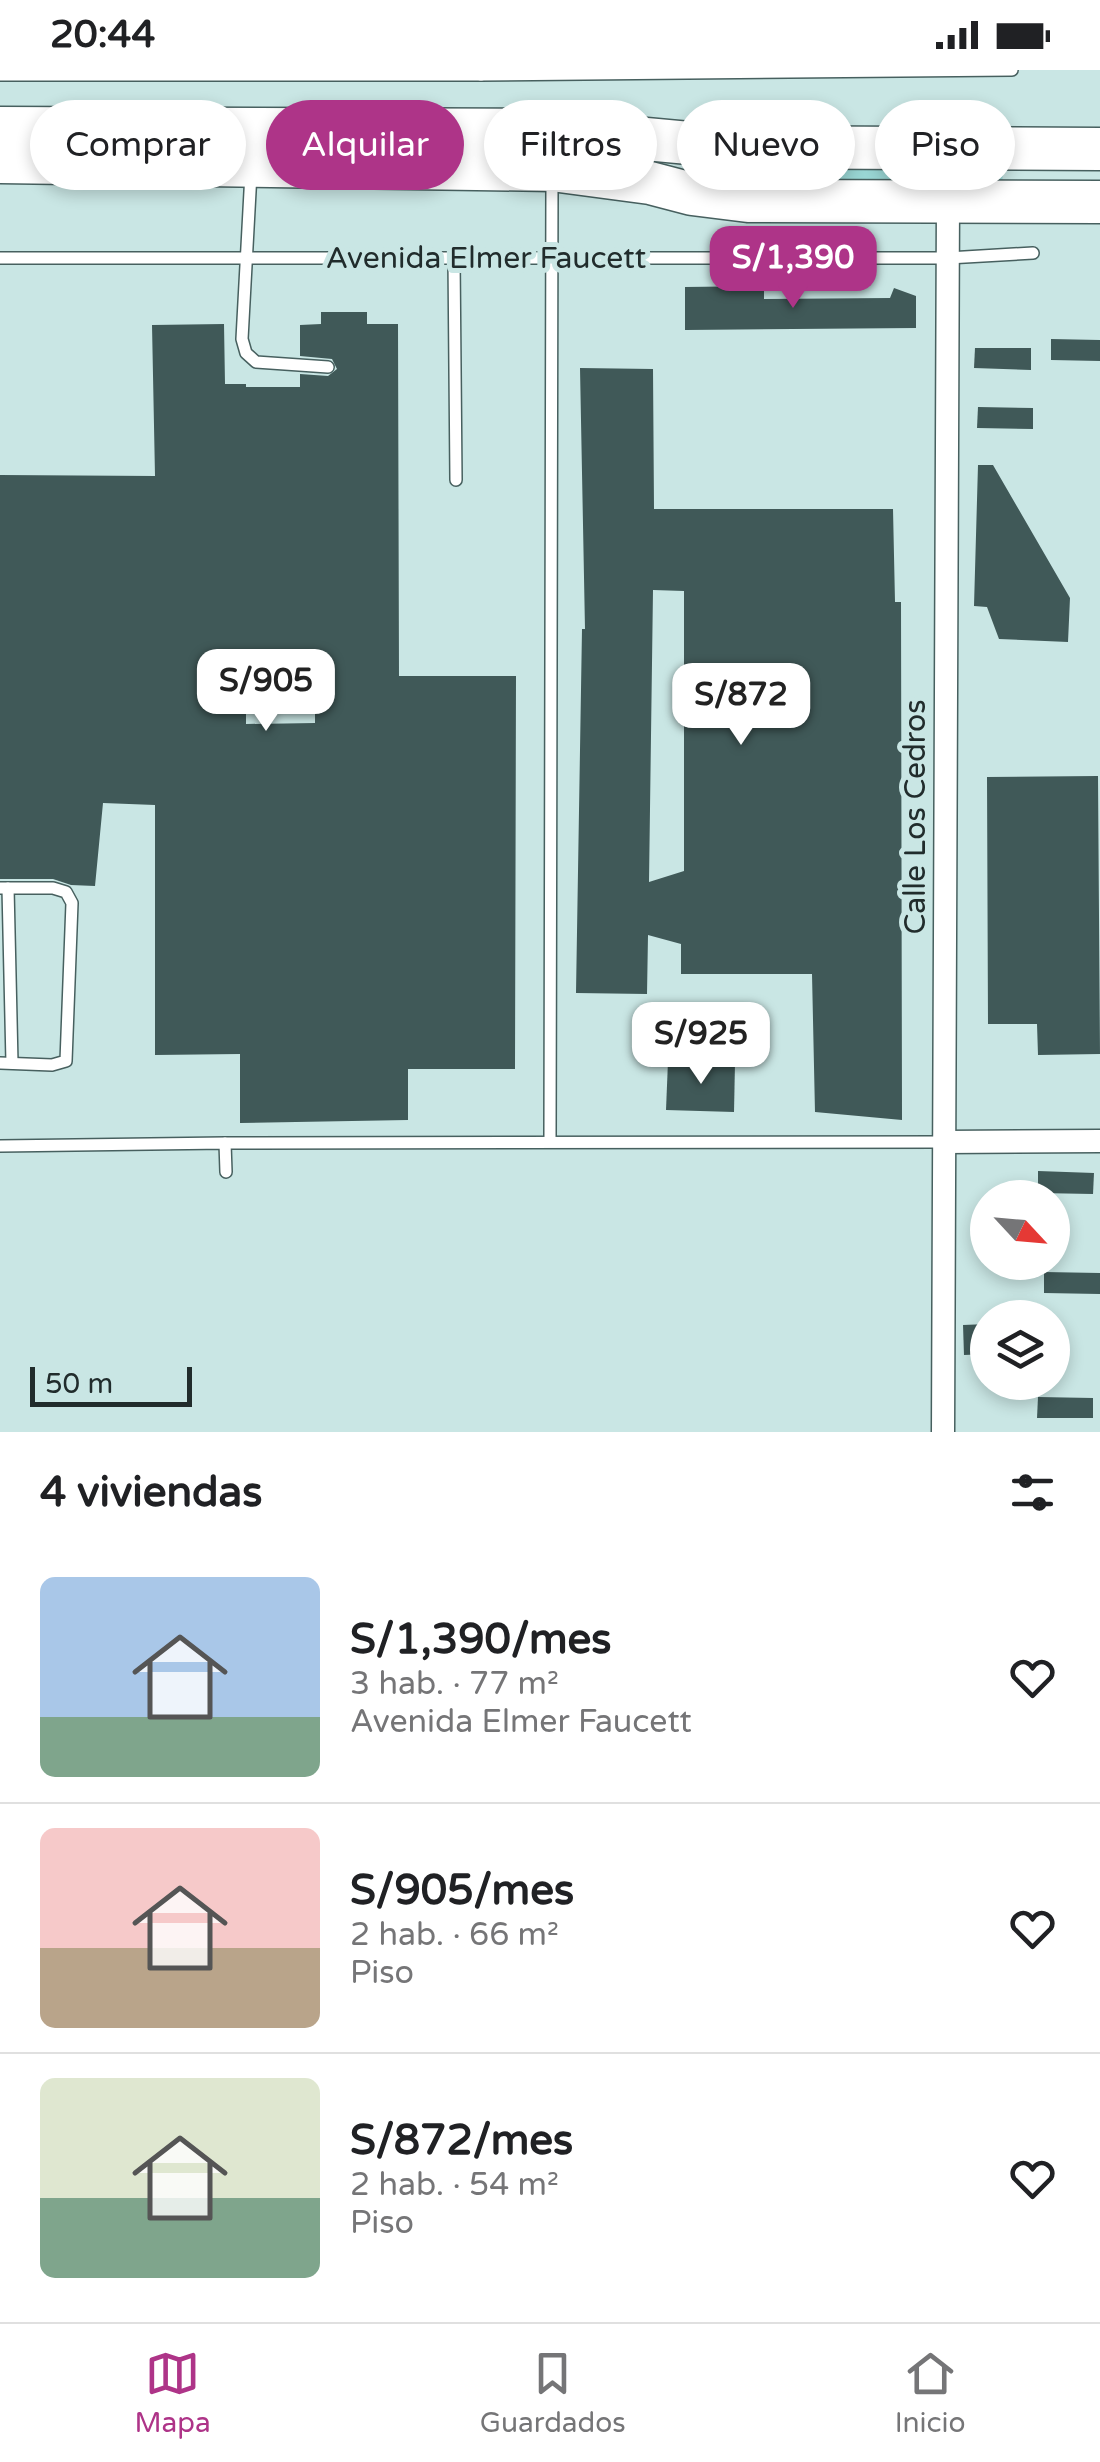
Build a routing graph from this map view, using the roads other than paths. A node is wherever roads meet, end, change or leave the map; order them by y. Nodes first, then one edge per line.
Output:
1 (1012, 70) edge
2 (481, 73) edge
3 (0, 75) edge
4 (0, 128) edge
5 (251, 146) junction
6 (657, 148) edge
7 (484, 149) edge
8 (1025, 149) junction
9 (1100, 149) edge
10 (0, 162) edge
11 (657, 177) edge
12 (551, 190) edge
13 (948, 201) junction
14 (1026, 202) junction
15 (1100, 202) edge
16 (1033, 253) dead end
17 (249, 256) junction
18 (0, 258) edge
19 (454, 258) junction
20 (550, 258) junction
21 (948, 258) junction
22 (328, 367) dead end
23 (456, 480) dead end
24 (4, 888) edge
25 (6, 1063) edge
26 (550, 1140) junction
27 (1100, 1140) edge
28 (944, 1142) junction
29 (224, 1143) junction
30 (0, 1146) edge
31 (226, 1172) dead end
32 (943, 1432) edge

1 - 2 lane
2 - 3 lane
4 - 5 highway
5 - 7 highway
5 - 10 highway
5 - 17 lane
6 - 8 highway
8 - 9 highway
8 - 14 highway
11 - 13 highway
12 - 20 lane
13 - 14 highway
13 - 21 street, Calle Los Cedros
14 - 15 highway
16 - 21 lane, Avenida Elmer Faucett
17 - 18 lane, Avenida Elmer Faucett
17 - 19 lane, Avenida Elmer Faucett
17 - 22 lane
19 - 20 lane, Avenida Elmer Faucett
19 - 23 lane
20 - 21 lane, Avenida Elmer Faucett
20 - 26 lane
21 - 28 street, Calle Los Cedros
24 - 25 lane
24 - 25 lane
26 - 28 lane
26 - 29 lane
27 - 28 street
28 - 32 street, Calle Los Cedros
29 - 30 lane
29 - 31 lane

